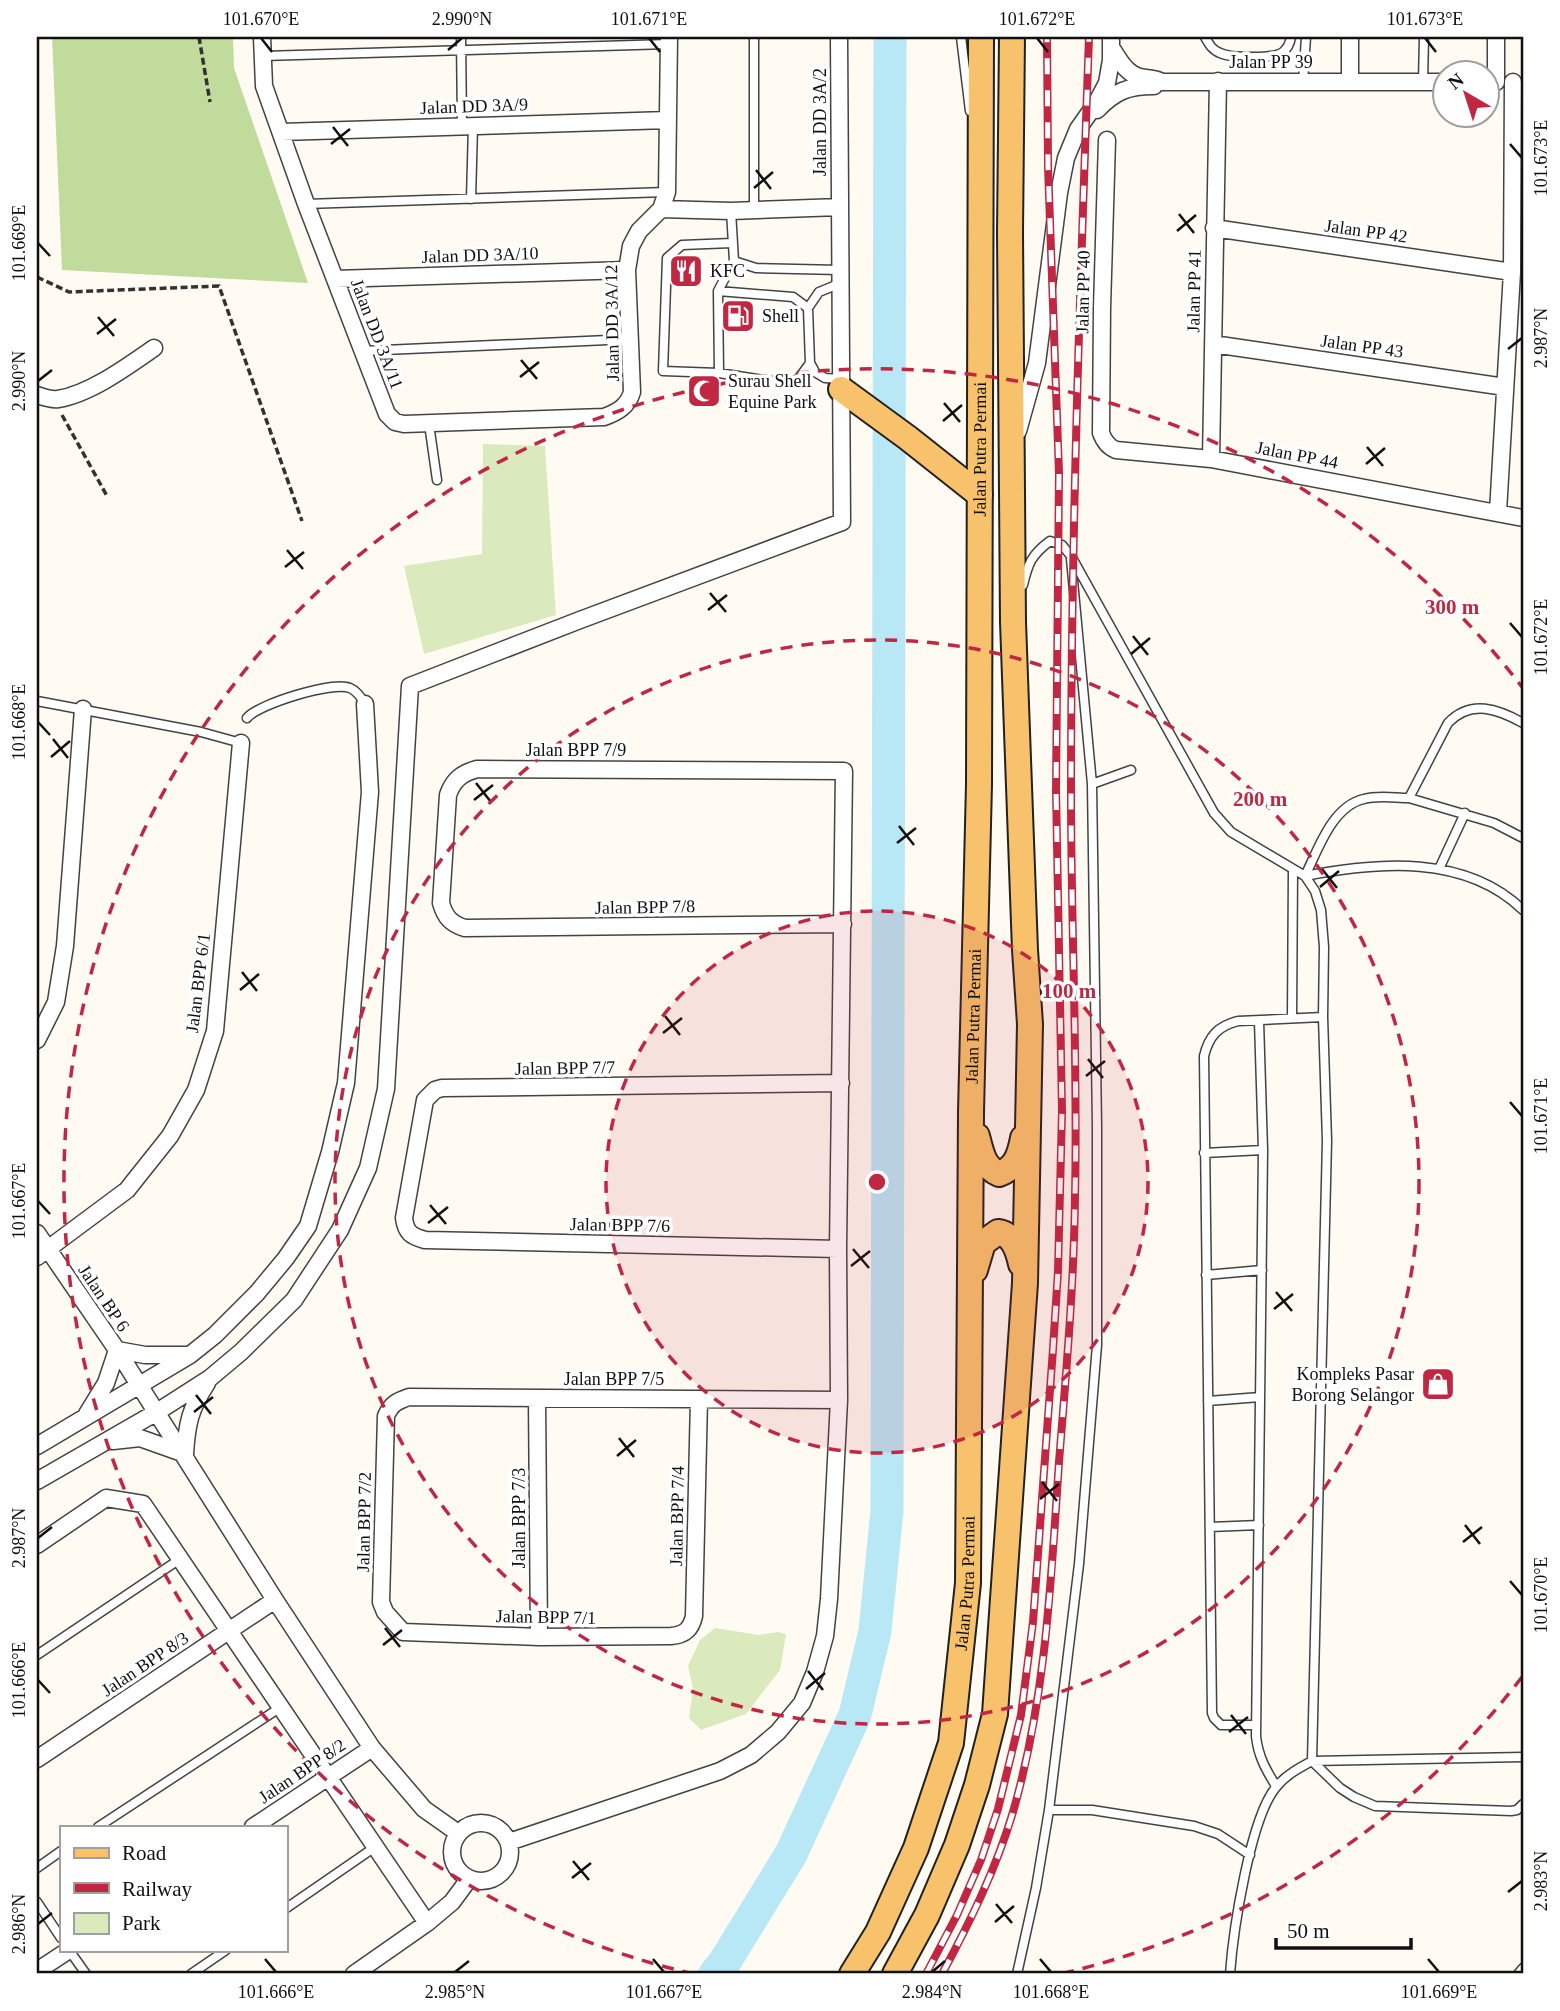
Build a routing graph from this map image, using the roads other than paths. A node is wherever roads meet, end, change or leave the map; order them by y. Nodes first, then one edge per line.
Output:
1 (262, 37) edge
2 (461, 37) edge
3 (754, 37) edge
4 (839, 37) edge
5 (961, 37) edge
6 (981, 37) edge
7 (1012, 37) edge
8 (1205, 37) edge
9 (1290, 37) edge
10 (1306, 37) edge
11 (1350, 37) edge
12 (1424, 37) edge
13 (1496, 37) edge
14 (669, 41) edge
15 (1111, 42) edge
16 (461, 50) junction
17 (263, 56) junction
18 (1493, 60) edge
19 (1218, 81) junction
20 (1162, 82) junction
21 (1303, 82) junction
22 (1349, 82) junction
23 (1423, 82) junction
24 (1430, 82) edge
25 (1500, 82) edge
26 (1518, 82) edge
27 (970, 116) dead end
28 (668, 120) junction
29 (468, 126) junction
30 (972, 129) dead end
31 (1078, 129) junction
32 (281, 132) junction
33 (1107, 140) dead end
34 (667, 192) junction
35 (471, 199) junction
36 (306, 204) junction
37 (840, 207) junction
38 (981, 207) junction
39 (661, 209) junction
40 (754, 210) junction
41 (731, 211) junction
42 (1214, 228) junction
43 (732, 243) junction
44 (734, 261) junction
45 (627, 270) junction
46 (1512, 272) junction
47 (841, 277) junction
48 (335, 279) junction
49 (718, 291) junction
50 (808, 308) junction
51 (630, 340) junction
52 (1213, 344) junction
53 (154, 348) dead end
54 (362, 351) junction
55 (810, 363) junction
56 (719, 373) junction
57 (1505, 387) junction
58 (848, 390) junction
59 (37, 395) edge
60 (623, 407) joint
61 (429, 424) junction
62 (1106, 444) joint
63 (1012, 453) junction
64 (1211, 459) junction
65 (437, 480) dead end
66 (980, 495) junction
67 (1498, 512) junction
68 (1523, 518) edge
69 (1071, 556) junction
70 (1013, 622) junction
71 (37, 701) edge
72 (365, 704) joint
73 (83, 709) junction
74 (247, 718) dead end
75 (1523, 723) edge
76 (241, 743) joint
77 (1131, 770) dead end
78 (1092, 785) junction
79 (1409, 798) junction
80 (1465, 813) junction
81 (1523, 838) edge
82 (1293, 869) junction
83 (1439, 869) junction
84 (1305, 876) junction
85 (1523, 910) edge
86 (449, 920) joint
87 (843, 924) junction
88 (1323, 1017) junction
89 (1292, 1018) junction
90 (1259, 1021) junction
91 (37, 1040) edge
92 (841, 1083) junction
93 (1029, 1102) junction
94 (971, 1112) junction
95 (1263, 1150) junction
96 (1204, 1153) junction
97 (405, 1228) joint
98 (37, 1233) edge
99 (838, 1249) junction
100 (42, 1253) edge
101 (1262, 1270) junction
102 (1206, 1275) junction
103 (1025, 1283) junction
104 (969, 1298) junction
105 (117, 1350) junction
106 (190, 1355) junction
107 (210, 1378) junction
108 (139, 1385) junction
109 (1260, 1397) junction
110 (537, 1398) junction
111 (699, 1399) junction
112 (839, 1400) junction
113 (1208, 1401) junction
114 (390, 1406) joint
115 (157, 1412) junction
116 (85, 1418) junction
117 (99, 1445) junction
118 (37, 1446) edge
119 (184, 1454) junction
120 (37, 1481) edge
121 (1259, 1525) junction
122 (1210, 1527) junction
123 (37, 1545) edge
124 (180, 1559) junction
125 (275, 1600) junction
126 (229, 1631) junction
127 (687, 1631) joint
128 (403, 1632) joint
129 (539, 1637) junction
130 (37, 1655) edge
131 (281, 1707) junction
132 (1256, 1725) junction
133 (372, 1748) junction
134 (1523, 1757) edge
135 (37, 1759) edge
136 (1312, 1761) junction
137 (328, 1777) junction
138 (1276, 1786) junction
139 (1523, 1804) edge
140 (1049, 1810) junction
141 (100, 1826) edge
142 (254, 1826) edge
143 (458, 1833) junction
144 (509, 1842) junction
145 (375, 1847) junction
146 (60, 1852) edge
147 (1250, 1855) junction
148 (37, 1868) edge
149 (469, 1879) junction
150 (37, 1902) edge
151 (287, 1908) edge
152 (427, 1923) junction
153 (60, 1936) edge
154 (66, 1952) edge
155 (70, 1952) edge
156 (223, 1952) edge
157 (1523, 1968) edge
158 (37, 1971) edge
159 (86, 1974) edge
160 (191, 1974) edge
161 (354, 1974) edge
162 (852, 1974) edge
163 (895, 1974) edge
164 (1017, 1974) edge
165 (1230, 1974) edge
166 (1518, 1974) edge

1 - 17 street, Jalan DD 3A/11
2 - 16 lane
3 - 40 lane
4 - 37 street, Jalan DD 3A/2
5 - 27 lane
6 - 38 main road, Jalan Putra Permai
7 - 63 main road, Jalan Putra Permai
8 - 9 lane
10 - 21 lane
11 - 22 street
12 - 23 lane
13 - 18 street
14 - 16 lane
14 - 28 street, Jalan DD 3A/12
15 - 20 street, Jalan PP 39
15 - 31 street
16 - 17 lane
16 - 29 lane
17 - 32 street, Jalan DD 3A/11
19 - 20 street, Jalan PP 39
19 - 21 street, Jalan PP 39
19 - 42 street, Jalan PP 41
20 - 31 street
21 - 22 street, Jalan PP 39
22 - 23 street, Jalan PP 39
23 - 24 street, Jalan PP 39
25 - 26 street
26 - 46 street
28 - 29 street, Jalan DD 3A/9
28 - 34 street, Jalan DD 3A/12
29 - 32 street, Jalan DD 3A/9
29 - 35 lane
30 - 38 lane
31 - 63 street
32 - 36 street, Jalan DD 3A/11
33 - 62 street, Jalan PP 40
34 - 35 lane
34 - 39 street, Jalan DD 3A/12
35 - 36 lane
36 - 48 street, Jalan DD 3A/11
37 - 40 street
37 - 47 street, Jalan DD 3A/2
38 - 66 main road, Jalan Putra Permai
39 - 41 street
39 - 45 street, Jalan DD 3A/12
40 - 41 street
41 - 43 lane
42 - 46 street, Jalan PP 42
42 - 52 street, Jalan PP 41
43 - 44 lane
43 - 56 lane
44 - 47 lane
44 - 49 lane
45 - 48 street, Jalan DD 3A/10
45 - 51 street, Jalan DD 3A/12
46 - 57 street
47 - 50 lane
47 - 58 street, Jalan DD 3A/2
48 - 54 street, Jalan DD 3A/11
49 - 50 lane
49 - 56 lane
50 - 55 lane
51 - 54 lane
51 - 60 street, Jalan DD 3A/12
52 - 57 street, Jalan PP 43
52 - 64 street, Jalan PP 41
53 - 59 street
54 - 61 street, Jalan DD 3A/11
55 - 56 lane
55 - 58 lane
57 - 67 street
58 - 66 main road
58 - 107 street, Jalan DD 3A/2
60 - 61 street, Jalan DD 3A/11
61 - 65 lane
62 - 64 street, Jalan PP 44
63 - 70 main road, Jalan Putra Permai
64 - 67 street, Jalan PP 44
66 - 94 main road, Jalan Putra Permai
67 - 68 street, Jalan PP 44
69 - 70 lane
69 - 78 lane
69 - 82 lane
70 - 93 main road, Jalan Putra Permai
71 - 73 lane
72 - 74 lane
72 - 106 street
73 - 76 lane
73 - 91 street
75 - 79 lane
76 - 100 street, Jalan BPP 6/1
77 - 78 lane
78 - 140 lane
79 - 80 lane
79 - 84 lane
80 - 81 lane
80 - 83 lane
82 - 84 lane
82 - 89 lane
83 - 84 lane
83 - 85 lane
84 - 88 lane
86 - 87 street, Jalan BPP 7/8
86 - 87 street, Jalan BPP 7/9
87 - 92 street
88 - 89 lane
88 - 136 lane
89 - 90 lane
90 - 95 lane
90 - 96 lane
92 - 97 street, Jalan BPP 7/7
92 - 99 street
93 - 94 main road
93 - 103 main road, Jalan Putra Permai
94 - 104 main road, Jalan Putra Permai
95 - 96 lane
95 - 101 lane
96 - 102 lane
97 - 99 street, Jalan BPP 7/6
98 - 100 street, Jalan BP 6
99 - 112 street
100 - 105 street, Jalan BP 6
101 - 102 lane
101 - 109 lane
102 - 113 lane
103 - 104 main road
103 - 163 main road, Jalan Putra Permai
104 - 162 main road, Jalan Putra Permai
105 - 106 street
105 - 108 street, Jalan BP 6
105 - 116 street
106 - 108 street
107 - 115 street
107 - 119 street
108 - 115 street, Jalan BP 6
108 - 116 street
109 - 113 lane
109 - 121 lane
110 - 111 street, Jalan BPP 7/5
110 - 114 street, Jalan BPP 7/5
110 - 129 street, Jalan BPP 7/3
111 - 112 street, Jalan BPP 7/5
111 - 127 street, Jalan BPP 7/4
112 - 144 street
113 - 122 lane
114 - 128 street, Jalan BPP 7/2
115 - 117 street
115 - 119 street, Jalan BP 6
116 - 118 street
117 - 119 street
117 - 120 street
119 - 125 street, Jalan BP 6
121 - 122 lane
121 - 132 lane
122 - 132 lane
123 - 124 street
124 - 126 street
124 - 130 lane
125 - 126 street, Jalan BPP 8/3
125 - 133 street, Jalan BP 6
126 - 131 street
126 - 135 street, Jalan BPP 8/3
127 - 129 street, Jalan BPP 7/1
128 - 129 street, Jalan BPP 7/1
131 - 137 street
131 - 141 lane
132 - 138 lane
133 - 137 street, Jalan BPP 8/2
133 - 143 street, Jalan BP 6
134 - 136 lane
136 - 138 lane
136 - 139 lane
137 - 142 street, Jalan BPP 8/2
137 - 145 street
138 - 147 lane
140 - 147 lane
140 - 164 lane
143 - 144 street
143 - 149 street
144 - 149 street
145 - 151 lane
145 - 152 street
146 - 148 lane
147 - 165 lane
149 - 152 street
150 - 153 lane
152 - 161 street
154 - 158 street
155 - 159 lane
156 - 160 lane
157 - 166 lane

